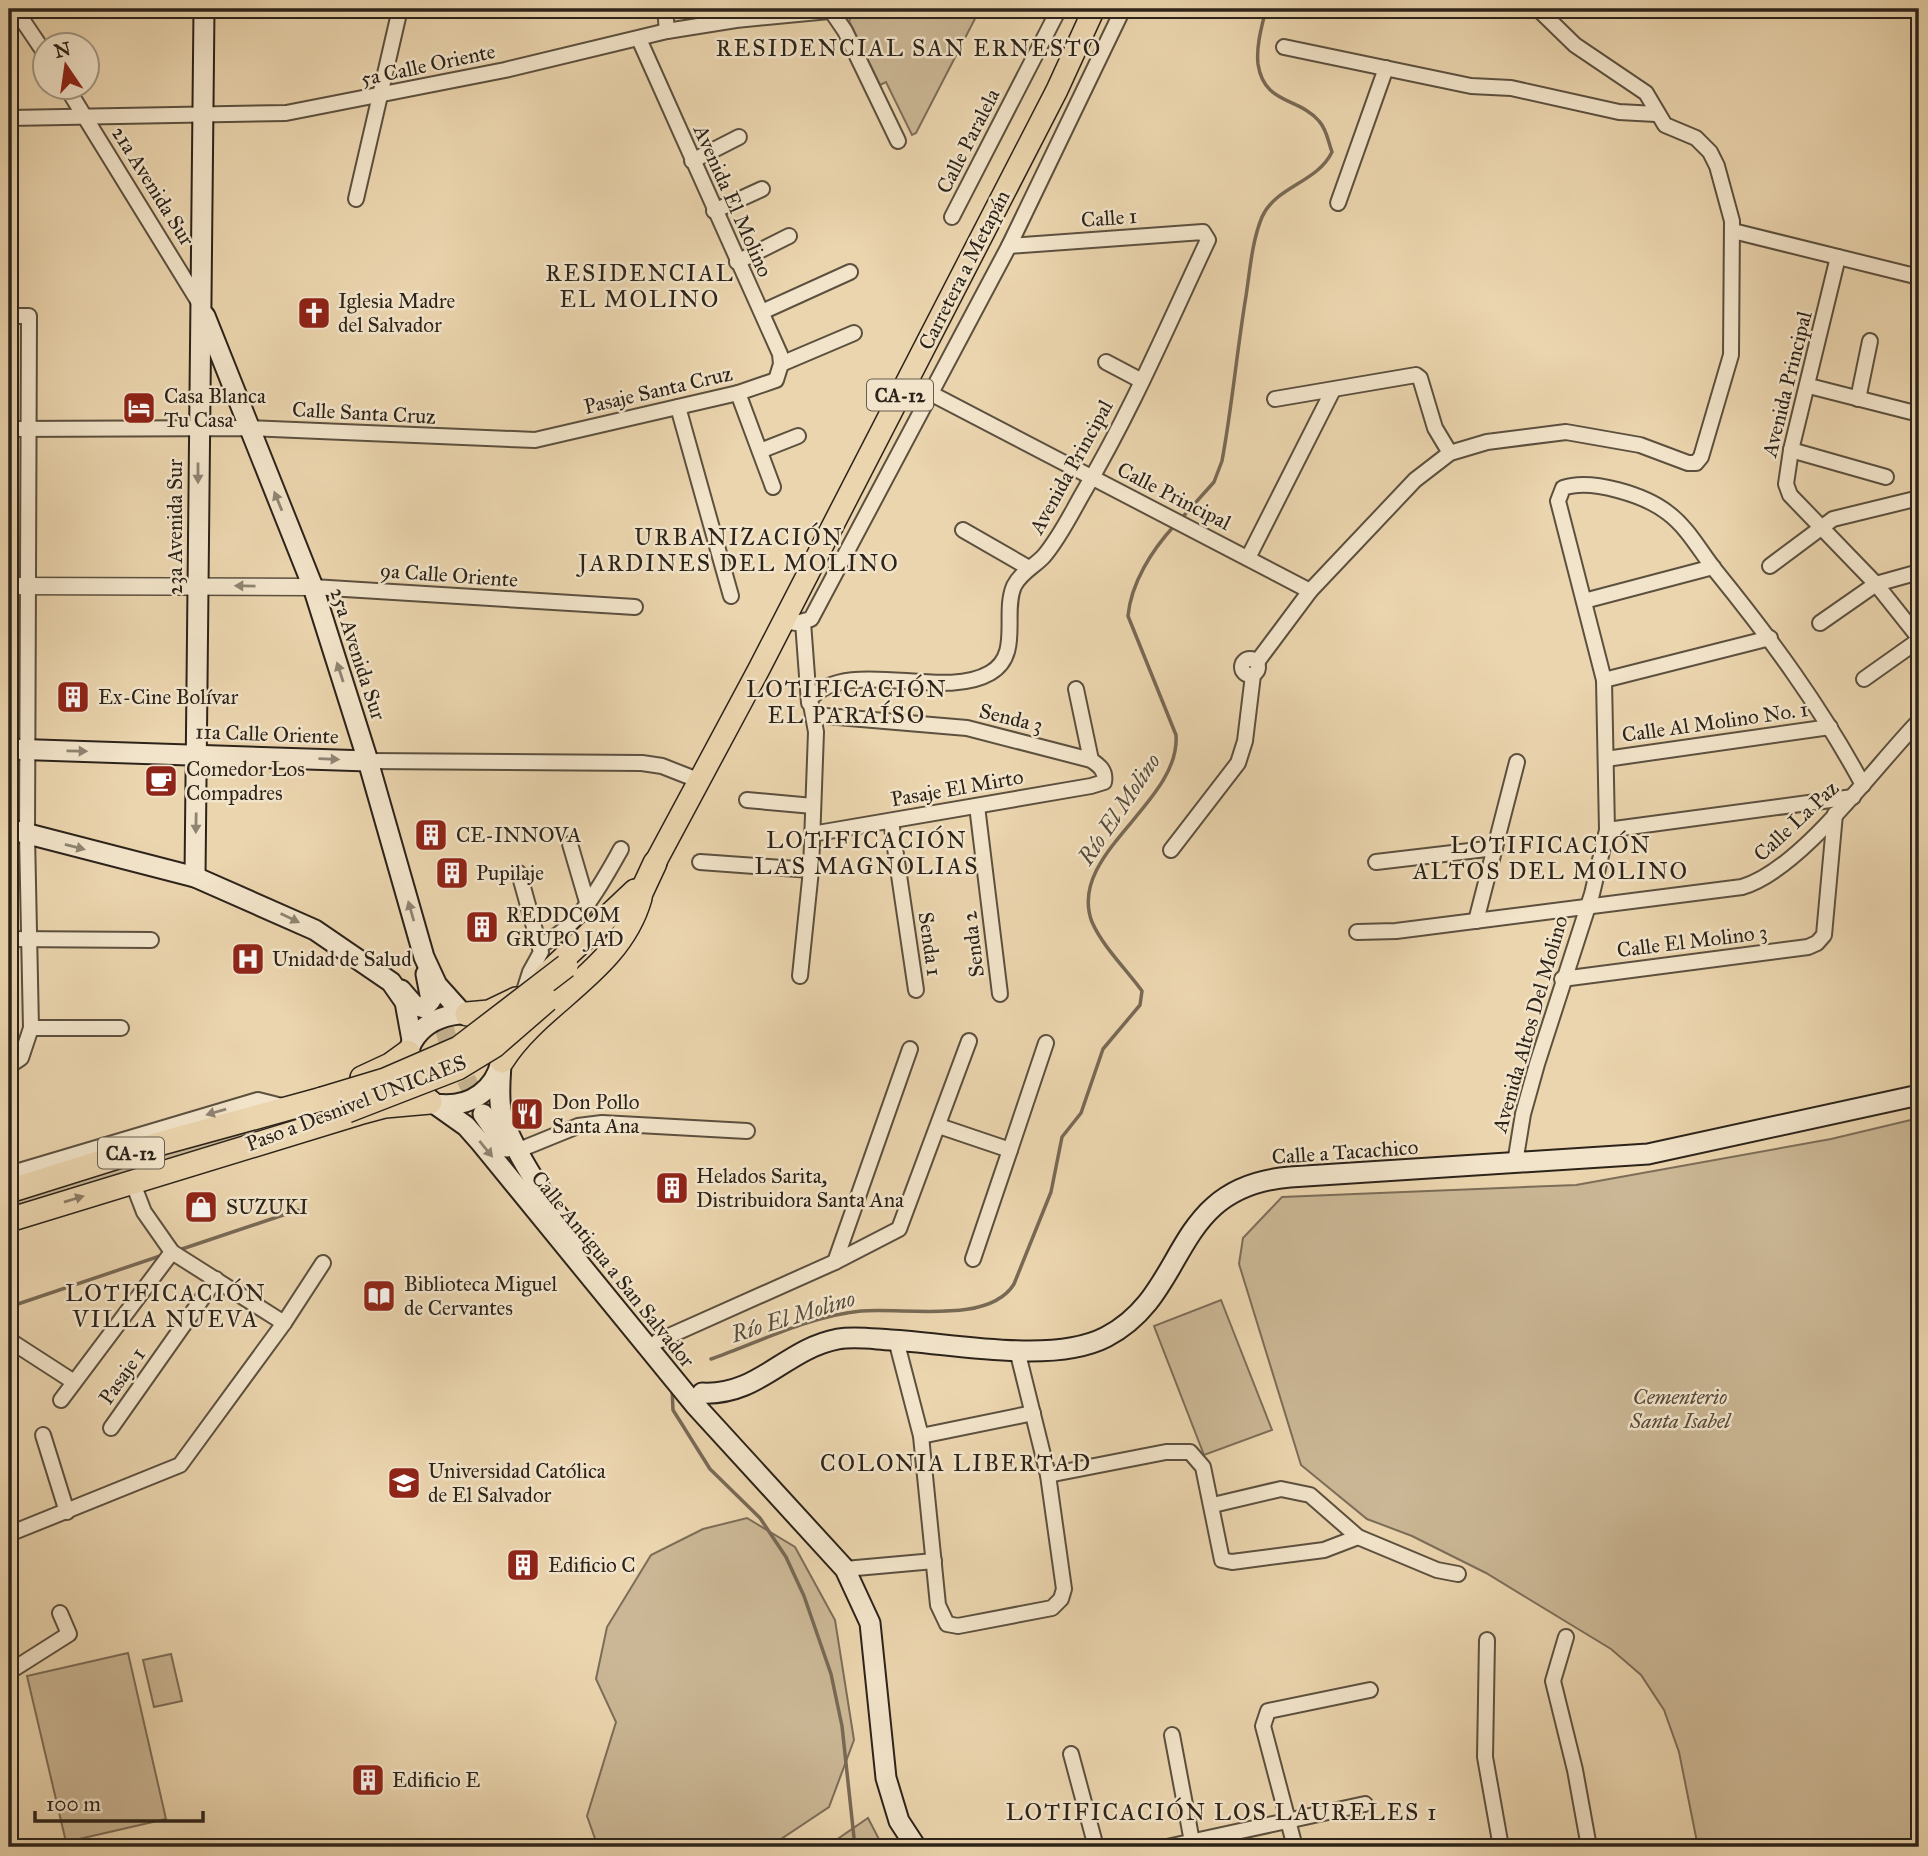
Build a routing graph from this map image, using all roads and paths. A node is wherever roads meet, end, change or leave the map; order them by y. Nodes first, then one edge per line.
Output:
1 (15, 9) edge
2 (204, 9) edge
3 (400, 9) edge
4 (665, 9) edge
5 (850, 9) edge
6 (1059, 9) edge
7 (1094, 9) edge
8 (1123, 9) edge
9 (1538, 9) edge
10 (805, 11) edge
11 (832, 12) junction
12 (736, 14) edge
13 (667, 31) junction
14 (32, 34) edge
15 (639, 39) junction
16 (1284, 47) dead end
17 (1386, 68) junction
18 (379, 97) junction
19 (76, 102) edge
20 (1656, 114) junction
21 (86, 116) junction
22 (204, 116) junction
23 (9, 118) edge
24 (739, 137) dead end
25 (898, 141) dead end
26 (692, 161) junction
27 (762, 189) dead end
28 (1003, 194) junction
29 (356, 199) dead end
30 (1031, 200) junction
31 (1338, 203) dead end
32 (714, 211) junction
33 (952, 217) dead end
34 (1732, 230) junction
35 (789, 236) dead end
36 (1208, 240) joint
37 (1009, 246) junction
38 (1838, 257) junction
39 (737, 262) junction
40 (850, 272) dead end
41 (1919, 277) edge
42 (202, 307) junction
43 (762, 312) junction
44 (9, 316) edge
45 (854, 333) dead end
46 (1870, 341) dead end
47 (1105, 362) dead end
48 (781, 364) junction
49 (907, 381) junction
50 (1142, 381) junction
51 (1809, 386) junction
52 (1333, 390) junction
53 (738, 393) junction
54 (931, 394) junction
55 (1858, 398) junction
56 (1275, 399) dead end
57 (678, 407) junction
58 (1919, 414) edge
59 (27, 428) junction
60 (198, 428) junction
61 (248, 428) junction
62 (9, 429) edge
63 (798, 436) dead end
64 (549, 438) joint
65 (1791, 450) junction
66 (760, 451) junction
67 (1450, 453) junction
68 (1092, 477) junction
69 (1886, 477) dead end
70 (773, 487) dead end
71 (1919, 498) edge
72 (1821, 529) junction
73 (963, 530) dead end
74 (1248, 558) junction
75 (1770, 566) dead end
76 (1713, 567) junction
77 (1029, 568) junction
78 (1919, 572) edge
79 (1876, 583) junction
80 (197, 585) junction
81 (9, 586) edge
82 (28, 586) junction
83 (313, 587) junction
84 (1310, 591) junction
85 (731, 596) dead end
86 (1584, 601) junction
87 (635, 607) dead end
88 (794, 622) junction
89 (1820, 623) dead end
90 (1770, 638) junction
91 (1919, 639) edge
92 (1864, 679) dead end
93 (1604, 680) junction
94 (1076, 688) dead end
95 (811, 706) junction
96 (1919, 721) edge
97 (1830, 727) junction
98 (18, 750) edge
99 (196, 753) junction
100 (1606, 759) junction
101 (1091, 760) junction
102 (368, 761) junction
103 (1517, 762) dead end
104 (696, 778) junction
105 (1863, 785) junction
106 (1853, 797) junction
107 (747, 800) dead end
108 (813, 806) junction
109 (977, 806) junction
110 (1835, 814) junction
111 (891, 821) junction
112 (1606, 830) junction
113 (18, 832) edge
114 (812, 834) junction
115 (570, 844) dead end
116 (1495, 848) junction
117 (621, 849) dead end
118 (1171, 850) dead end
119 (700, 862) dead end
120 (1376, 862) dead end
121 (655, 863) joint
122 (811, 870) junction
123 (519, 873) dead end
124 (195, 877) junction
125 (587, 902) junction
126 (1587, 906) junction
127 (1476, 921) junction
128 (1357, 932) dead end
129 (9, 939) edge
130 (31, 939) junction
131 (151, 940) dead end
132 (540, 945) junction
133 (422, 952) junction
134 (384, 976) junction
135 (566, 976) junction
136 (800, 976) dead end
137 (1562, 979) junction
138 (916, 990) dead end
139 (523, 993) junction
140 (1000, 994) dead end
141 (435, 998) tunnel mouth
142 (465, 1014) junction
143 (32, 1028) junction
144 (121, 1028) dead end
145 (969, 1041) dead end
146 (1046, 1043) dead end
147 (410, 1046) junction
148 (910, 1049) dead end
149 (501, 1063) junction
150 (9, 1066) edge
151 (1919, 1095) edge
152 (432, 1103) junction
153 (282, 1105) junction
154 (483, 1114) tunnel mouth
155 (253, 1117) junction
156 (939, 1126) junction
157 (747, 1131) dead end
158 (235, 1149) junction
159 (519, 1150) junction
160 (1010, 1150) junction
161 (1516, 1163) junction
162 (9, 1174) edge
163 (132, 1181) junction
164 (9, 1191) edge
165 (553, 1209) junction
166 (9, 1220) edge
167 (172, 1252) junction
168 (972, 1259) dead end
169 (835, 1262) junction
170 (323, 1263) dead end
171 (216, 1279) junction
172 (284, 1323) junction
173 (9, 1340) edge
174 (896, 1340) junction
175 (658, 1341) junction
176 (1017, 1350) junction
177 (74, 1382) junction
178 (61, 1400) dead end
179 (703, 1401) junction
180 (1033, 1413) junction
181 (111, 1428) dead end
182 (43, 1435) dead end
183 (921, 1436) junction
184 (1048, 1475) junction
185 (1213, 1505) junction
186 (67, 1512) junction
187 (9, 1534) edge
188 (1358, 1537) junction
189 (934, 1561) junction
190 (845, 1569) junction
191 (1458, 1574) dead end
192 (60, 1614) dead end
193 (1566, 1637) dead end
194 (1487, 1640) dead end
195 (9, 1672) edge
196 (1370, 1690) dead end
197 (1172, 1735) dead end
198 (1071, 1754) dead end
199 (1365, 1804) dead end
200 (1290, 1820) junction
201 (1193, 1845) edge
202 (916, 1847) edge
203 (1096, 1847) edge
204 (1167, 1847) edge
205 (1295, 1847) edge
206 (1501, 1847) edge
207 (1589, 1847) edge

1 - 14 street
2 - 22 main road, 23a Avenida Sur
3 - 18 street
4 - 13 street
5 - 11 street, 5a Calle Oriente
6 - 33 street, Calle Paralela
7 - 28 main road, Carretera a Metapán / CA-12
8 - 30 street
9 - 20 street
10 - 11 street, 5a Calle Oriente
10 - 12 street, 5a Calle Oriente
11 - 25 street
12 - 13 street, 5a Calle Oriente
13 - 15 street, 5a Calle Oriente
15 - 18 street, 5a Calle Oriente
15 - 26 street, Avenida El Molino
16 - 17 street
17 - 20 street
17 - 31 street
18 - 22 street, 5a Calle Oriente
18 - 29 street
19 - 21 street, 21a Avenida Sur
20 - 34 street
21 - 22 street, 5a Calle Oriente
21 - 23 street, 5a Calle Oriente
21 - 42 street, 21a Avenida Sur
22 - 42 main road, 23a Avenida Sur
24 - 26 street
26 - 32 street, Avenida El Molino
27 - 32 street
28 - 30 street
28 - 49 main road, Carretera a Metapán / CA-12
30 - 37 street
32 - 39 street, Avenida El Molino
34 - 38 street
34 - 67 street
35 - 39 street
36 - 37 street, Calle 1
36 - 50 street, Avenida Principal
37 - 54 street
38 - 41 street
38 - 51 street, Avenida Principal
39 - 43 street, Avenida El Molino
40 - 43 street
42 - 60 main road, 23a Avenida Sur
42 - 61 main road, 25a Avenida Sur
43 - 48 street, Avenida El Molino
44 - 59 street
45 - 48 street
46 - 55 street
47 - 50 street
48 - 53 street, Pasaje Santa Cruz
49 - 54 street, Calle Principal
49 - 88 main road, Carretera a Metapán / CA-12
50 - 68 street, Avenida Principal
51 - 55 street
51 - 65 street, Avenida Principal
52 - 56 street
52 - 67 street
52 - 74 street
53 - 57 street, Pasaje Santa Cruz
53 - 66 street
54 - 68 street, Calle Principal
54 - 88 street
55 - 58 street
57 - 64 street, Pasaje Santa Cruz
57 - 85 street
59 - 60 street, Calle Santa Cruz
59 - 62 street, Calle Santa Cruz
59 - 82 street
60 - 61 street, Calle Santa Cruz
60 -> 80 main road, 23a Avenida Sur
61 - 64 street, Calle Santa Cruz
83 -> 61 main road, 25a Avenida Sur
63 - 66 street
65 - 69 street
65 - 72 street, Avenida Principal
66 - 70 street
67 - 84 street
68 - 74 street, Calle Principal
68 - 77 street, Avenida Principal
71 - 72 street
72 - 75 street
72 - 79 street, Avenida Principal
73 - 77 street
74 - 84 street, Calle Principal
76 - 86 street
76 - 86 street, Avenida Altos Del Molino
76 - 90 street
77 - 95 street, Avenida Principal
78 - 79 street
79 - 89 street
79 - 91 street, Avenida Principal
80 - 82 street, 9a Calle Oriente
83 -> 80 street, 9a Calle Oriente
80 - 99 main road, 23a Avenida Sur
81 - 82 street, 9a Calle Oriente
82 - 98 street
83 - 87 street, 9a Calle Oriente
102 -> 83 main road, 25a Avenida Sur
84 - 118 street
86 - 93 street, Avenida Altos Del Molino
88 - 95 street
88 - 104 main road, Carretera a Metapán / CA-12
90 - 93 street
90 - 97 street
91 - 92 street
93 - 100 street, Avenida Altos Del Molino
94 - 101 street
95 - 101 street, Senda 3
95 - 108 street
96 - 105 street, Calle La Paz
97 - 100 street, Calle Al Molino No. 1
97 - 105 street
98 -> 99 main road, 11a Calle Oriente
98 - 113 street
99 -> 102 main road, 11a Calle Oriente
99 -> 124 main road, 23a Avenida Sur
100 - 112 street, Avenida Altos Del Molino
101 - 109 street, Pasaje El Mirto
102 - 104 street, 11a Calle Oriente
133 -> 102 main road, 25a Avenida Sur
103 - 116 street
104 - 121 main road, Carretera a Metapán / CA-12
105 - 106 street, Calle La Paz
106 - 110 street, Calle La Paz
106 - 112 street
107 - 108 street
108 - 114 street
109 - 111 street, Pasaje El Mirto
109 - 140 street, Senda 2
110 - 126 street, Calle La Paz
110 - 137 street, Calle El Molino 3
111 - 114 street, Pasaje El Mirto
111 - 138 street, Senda 1
112 - 126 street, Avenida Altos Del Molino
113 -> 124 main road
113 - 130 street
114 - 122 street
115 - 125 street
116 - 120 street
116 - 127 street
117 - 125 street
119 - 122 street
121 - 135 highway, Paso a Desnivel UNICAES
122 - 136 street
123 - 132 street
124 -> 134 main road
125 - 132 street
126 - 127 street, Calle La Paz
126 - 137 street, Avenida Altos Del Molino
127 - 128 street, Calle La Paz
129 - 130 street
130 - 131 street
130 - 143 street
132 - 139 street
133 - 134 main road
133 - 141 main road
133 - 142 main road, 25a Avenida Sur
134 - 147 main road
135 - 139 highway
135 - 149 highway
135 - 155 highway, Paso a Desnivel UNICAES, bridge
135 - 158 highway, Paso a Desnivel UNICAES, bridge
137 - 161 street, Avenida Altos Del Molino
139 - 142 highway
142 - 147 main road
142 - 149 main road
143 - 144 street
143 - 150 street
145 - 156 street
146 - 160 street
147 - 152 main road
147 - 153 highway, CA-12
148 - 169 street
149 - 152 main road
149 - 159 main road, Calle Antigua a San Salvador
151 - 161 main road, Calle a Tacachico
152 - 158 highway, CA-12
152 -> 179 main road, Calle Antigua a San Salvador
153 - 155 highway, CA-12
153 -> 162 street
154 - 165 main road
155 - 164 highway, CA-12
156 - 160 street
156 - 169 street
157 - 159 street
158 - 163 highway, CA-12
159 - 165 main road, Calle Antigua a San Salvador
160 - 168 street
161 - 176 main road, Calle a Tacachico
166 -> 163 highway, CA-12
163 - 167 street
165 - 175 main road, Calle Antigua a San Salvador
167 - 171 street
167 - 177 street
169 - 175 street
170 - 172 street
171 - 172 street
171 - 181 street, Pasaje 1
172 - 186 street
173 - 177 street
174 - 176 main road, Calle a Tacachico
174 - 179 main road, Calle a Tacachico
174 - 183 street
175 - 179 main road, Calle Antigua a San Salvador
176 - 180 street
177 - 178 street
179 - 190 main road, Calle Antigua a San Salvador
180 - 183 street
180 - 184 street
182 - 186 street
183 - 189 street
184 - 185 street
184 - 189 street
185 - 188 street
185 - 188 street
186 - 187 street
188 - 191 street
189 - 190 street
190 - 202 main road, Calle Antigua a San Salvador
192 - 195 street
193 - 207 street
194 - 206 street
196 - 200 street
197 - 201 street
198 - 203 street
199 - 200 street
200 - 201 street
200 - 205 street
201 - 204 street

